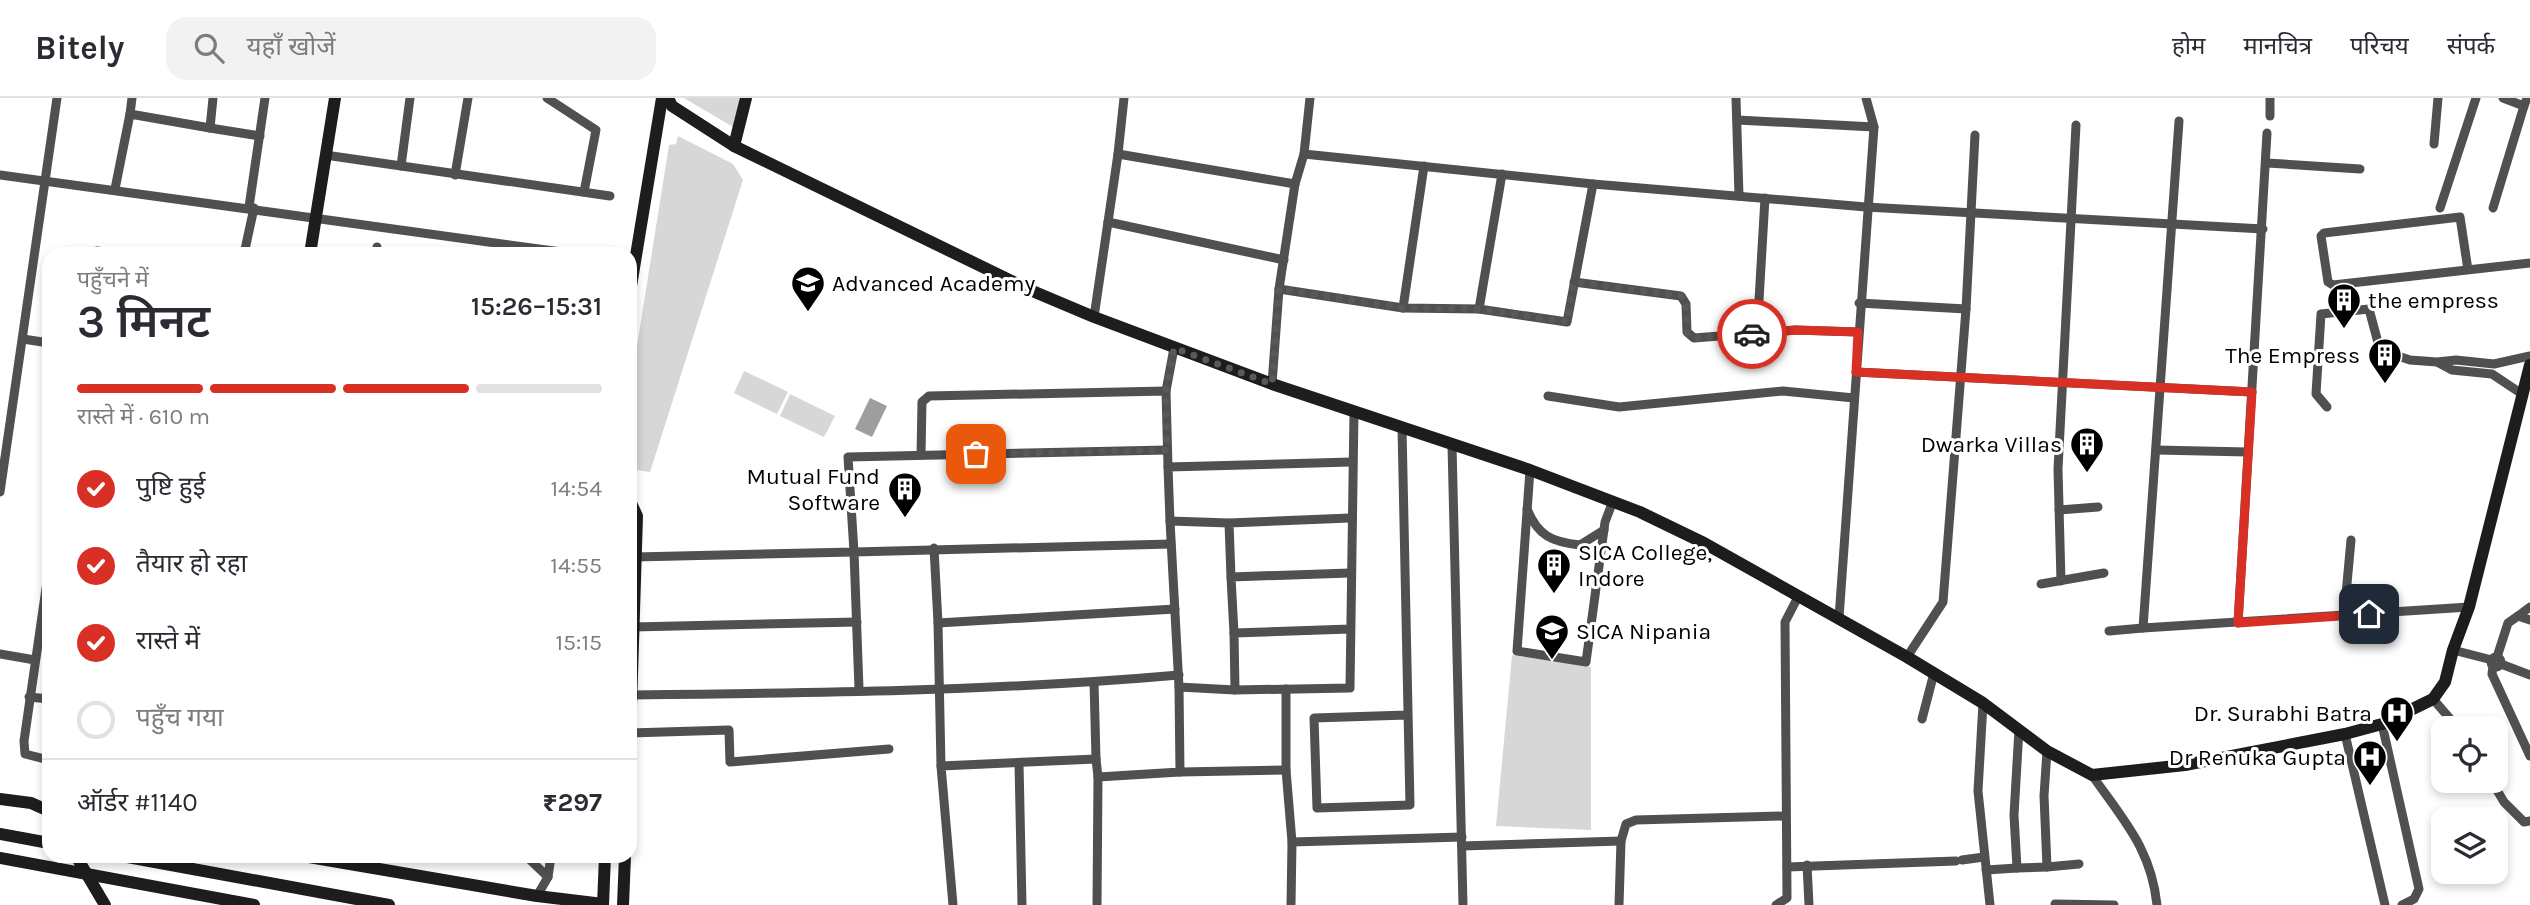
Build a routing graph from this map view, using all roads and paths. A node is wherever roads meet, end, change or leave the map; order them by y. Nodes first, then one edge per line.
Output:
1 (57, 98) edge
2 (132, 98) edge
3 (214, 98) edge
4 (265, 98) edge
5 (335, 98) edge
6 (410, 98) edge
7 (468, 98) edge
8 (547, 98) edge
9 (746, 98) edge
10 (1124, 98) edge
11 (1310, 98) edge
12 (1736, 98) edge
13 (1866, 98) edge
14 (2270, 98) edge
15 (2438, 98) edge
16 (2476, 98) edge
17 (2503, 98) edge
18 (662, 101) edge
19 (2525, 102) edge
20 (130, 114) junction
21 (2270, 116) dead end
22 (1737, 120) junction
23 (2179, 121) dead end
24 (2076, 125) dead end
25 (1874, 127) junction
26 (210, 128) junction
27 (2267, 132) dead end
28 (1975, 135) dead end
29 (260, 136) junction
30 (2434, 144) dead end
31 (734, 146) junction
32 (1118, 154) junction
33 (1304, 154) junction
34 (325, 155) junction
35 (2266, 163) junction
36 (401, 166) junction
37 (1424, 166) junction
38 (2360, 169) dead end
39 (1502, 174) junction
40 (0, 175) edge
41 (455, 175) junction
42 (45, 182) junction
43 (1295, 184) junction
44 (1592, 184) junction
45 (115, 190) junction
46 (584, 192) junction
47 (610, 196) dead end
48 (1739, 196) junction
49 (1765, 198) junction
50 (1866, 207) junction
51 (252, 208) junction
52 (2440, 208) dead end
53 (2493, 208) dead end
54 (1972, 212) junction
55 (2071, 218) junction
56 (316, 219) junction
57 (1108, 222) junction
58 (2172, 224) junction
59 (2263, 229) junction
60 (245, 247) edge
61 (311, 247) edge
62 (521, 247) edge
63 (635, 247) edge
64 (1284, 260) junction
65 (2530, 262) edge
66 (2468, 270) junction
67 (1574, 282) junction
68 (1279, 289) junction
69 (1759, 300) dead end
70 (1859, 303) junction
71 (1403, 308) junction
72 (1479, 309) junction
73 (1966, 309) junction
74 (1094, 317) junction
75 (1858, 332) junction
76 (23, 339) junction
77 (42, 342) edge
78 (1174, 348) junction
79 (2530, 356) edge
80 (2493, 369) junction
81 (1856, 372) junction
82 (2529, 372) edge
83 (1961, 377) junction
84 (2064, 381) junction
85 (1272, 384) junction
86 (2158, 387) junction
87 (1166, 391) junction
88 (2252, 392) junction
89 (2522, 394) junction
90 (1548, 396) dead end
91 (1854, 398) junction
92 (2327, 407) dead end
93 (1354, 412) junction
94 (1402, 428) junction
95 (1452, 445) junction
96 (1167, 450) junction
97 (2156, 450) junction
98 (2248, 452) junction
99 (921, 455) junction
100 (1351, 462) junction
101 (1168, 467) junction
102 (1530, 470) junction
103 (0, 492) edge
104 (1613, 501) junction
105 (1526, 506) junction
106 (2098, 507) dead end
107 (2059, 510) junction
108 (1350, 517) junction
109 (1170, 521) junction
110 (1229, 523) junction
111 (1604, 530) junction
112 (2351, 540) dead end
113 (1171, 544) junction
114 (934, 548) junction
115 (854, 552) junction
116 (637, 556) edge
117 (1350, 573) junction
118 (2104, 573) dead end
119 (1231, 577) junction
120 (2061, 581) junction
121 (2041, 584) dead end
122 (1798, 597) junction
123 (2469, 607) junction
124 (2530, 607) edge
125 (1175, 609) junction
126 (2518, 615) junction
127 (2344, 616) junction
128 (1839, 618) junction
129 (2530, 620) edge
130 (857, 622) junction
131 (938, 623) junction
132 (2238, 623) junction
133 (637, 628) edge
134 (2143, 628) junction
135 (1350, 629) junction
136 (2109, 631) dead end
137 (1234, 633) junction
138 (42, 634) edge
139 (2453, 650) junction
140 (0, 654) edge
141 (1907, 657) junction
142 (35, 660) junction
143 (2496, 662) junction
144 (1934, 673) junction
145 (1178, 675) junction
146 (2530, 675) edge
147 (1094, 682) junction
148 (942, 687) junction
149 (1179, 687) junction
150 (859, 689) junction
151 (1286, 689) junction
152 (1235, 690) junction
153 (637, 695) edge
154 (29, 696) junction
155 (42, 698) edge
156 (2432, 699) junction
157 (1983, 704) junction
158 (1407, 715) junction
159 (2447, 716) edge
160 (1922, 719) dead end
161 (2382, 724) junction
162 (2019, 729) junction
163 (637, 733) edge
164 (2346, 734) junction
165 (2519, 736) junction
166 (2530, 739) edge
167 (889, 749) dead end
168 (2047, 751) junction
169 (2530, 756) edge
170 (42, 758) edge
171 (1096, 759) junction
172 (1019, 763) junction
173 (941, 766) junction
174 (1286, 770) junction
175 (1180, 772) junction
176 (2092, 775) junction
177 (1098, 776) junction
178 (2499, 793) edge
179 (0, 799) edge
180 (42, 808) edge
181 (1784, 816) junction
182 (2530, 821) edge
183 (0, 834) edge
184 (1621, 841) junction
185 (42, 842) edge
186 (1292, 842) junction
187 (1462, 842) junction
188 (0, 858) edge
189 (1984, 858) junction
190 (80, 863) edge
191 (160, 863) edge
192 (343, 863) edge
193 (533, 863) edge
194 (550, 863) edge
195 (605, 863) edge
196 (625, 863) edge
197 (2079, 864) dead end
198 (1807, 865) junction
199 (1787, 867) junction
200 (2048, 867) junction
201 (2017, 868) junction
202 (1986, 870) junction
203 (85, 873) junction
204 (548, 877) junction
205 (537, 897) junction
206 (2055, 904) edge
207 (105, 905) edge
208 (254, 905) edge
209 (389, 905) edge
210 (603, 905) edge
211 (623, 905) edge
212 (953, 905) edge
213 (1022, 905) edge
214 (1097, 905) edge
215 (1291, 905) edge
216 (1463, 905) edge
217 (1619, 905) edge
218 (1776, 905) edge
219 (1809, 905) edge
220 (1990, 905) edge
221 (2114, 905) edge
222 (2157, 905) edge
223 (2385, 905) edge
224 (2402, 905) edge

1 - 42 street
2 - 20 street
3 - 26 street
4 - 29 street
5 - 34 street
6 - 36 street
7 - 41 street
8 - 46 street
9 - 31 street
10 - 32 street
11 - 33 street
12 - 22 street
13 - 25 street
14 - 21 street
15 - 30 street
16 - 52 street
17 - 19 street
18 - 31 street
18 - 63 street
19 - 53 street
20 - 26 street
20 - 45 street
22 - 25 street
22 - 48 street
23 - 58 street
24 - 55 street
25 - 50 street
26 - 29 street
27 - 35 street
28 - 54 street
29 - 51 street
31 - 74 street
32 - 43 street
32 - 57 street
33 - 37 street
33 - 43 street
34 - 36 street
34 - 56 street
35 - 38 street
35 - 59 street
36 - 41 street
37 - 39 street
37 - 71 street
39 - 44 street
39 - 72 street
40 - 42 street
41 - 46 street
42 - 45 street
42 - 76 street
43 - 64 street
44 - 48 street
44 - 67 street
45 - 51 street
46 - 47 street
48 - 49 street
49 - 50 street
49 - 69 street
50 - 54 street
50 - 70 street
51 - 56 street
51 - 60 street
54 - 55 street
54 - 73 street
55 - 58 street
55 - 84 street
56 - 61 street
56 - 62 street
57 - 64 street
57 - 74 street
58 - 59 street
58 - 86 street
59 - 88 street
64 - 68 street
65 - 66 street
66 - 66 street
67 - 72 street
67 - 75 street
68 - 71 street
68 - 85 street
70 - 73 street
70 - 75 street
71 - 72 street
73 - 83 street
74 - 78 street
75 - 81 street
76 - 77 street
76 - 103 street
78 - 85 street
78 - 87 street
79 - 80 street
80 - 89 street
80 - 92 street
81 - 83 street
81 - 91 street
82 - 89 street
83 - 84 street
83 - 141 street
84 - 86 street
84 - 107 street
85 - 93 street
86 - 88 street
86 - 97 street
87 - 96 street
87 - 99 street
88 - 98 street
89 - 123 street
90 - 91 street
91 - 128 street
93 - 94 street
93 - 100 street
94 - 95 street
94 - 158 street
95 - 102 street
95 - 187 street
96 - 99 street
96 - 101 street
97 - 98 street
97 - 134 street
98 - 132 street
99 - 115 street
100 - 101 street
100 - 108 street
101 - 109 street
102 - 104 street
102 - 105 street
104 - 111 street
104 - 122 street
105 - 111 street
105 - 111 street
106 - 107 street
107 - 120 street
108 - 110 street
108 - 117 street
109 - 110 street
109 - 113 street
110 - 119 street
112 - 127 street
113 - 114 street
113 - 125 street
114 - 115 street
114 - 131 street
115 - 116 street
115 - 130 street
117 - 119 street
117 - 135 street
118 - 120 street
119 - 137 street
120 - 121 street
122 - 128 street
122 - 181 street
123 - 127 street
123 - 139 street
124 - 126 street
125 - 131 street
125 - 145 street
126 - 129 street
126 - 143 street
127 - 132 street
128 - 141 street
130 - 133 street
130 - 150 street
131 - 148 street
132 - 134 street
134 - 136 street
135 - 137 street
135 - 151 street
137 - 152 street
138 - 142 street
139 - 143 street
139 - 156 street
140 - 142 street
141 - 144 street
142 - 154 street
143 - 146 street
143 - 165 street
144 - 157 street
144 - 160 street
145 - 147 street
145 - 149 street
147 - 148 street
147 - 171 street
148 - 150 street
148 - 173 street
149 - 152 street
149 - 175 street
150 - 153 street
151 - 152 street
151 - 174 street
154 - 155 street
154 - 170 street
156 - 159 street
156 - 161 street
157 - 162 street
157 - 189 street
158 - 158 street
161 - 164 street
161 - 224 street
162 - 168 street
162 - 201 street
163 - 167 street
164 - 176 street
164 - 223 street
165 - 166 street
165 - 169 street
168 - 176 street
168 - 200 street
171 - 172 street
171 - 177 street
172 - 173 street
172 - 213 street
173 - 212 street
174 - 175 street
174 - 186 street
175 - 177 street
176 - 222 street
177 - 214 street
178 - 182 street
179 - 180 street
181 - 184 street
181 - 199 street
183 - 185 street
184 - 187 street
184 - 217 street
186 - 187 street
186 - 215 street
187 - 216 street
188 - 203 street
189 - 198 street
189 - 202 street
190 - 203 street
191 - 209 street
192 - 205 street
193 - 204 street
194 - 204 street
195 - 210 street
196 - 211 street
197 - 200 street
198 - 199 street
198 - 219 street
199 - 218 street
200 - 201 street
201 - 202 street
202 - 220 street
203 - 207 street
203 - 208 street
204 - 205 street
205 - 210 street
206 - 221 street

